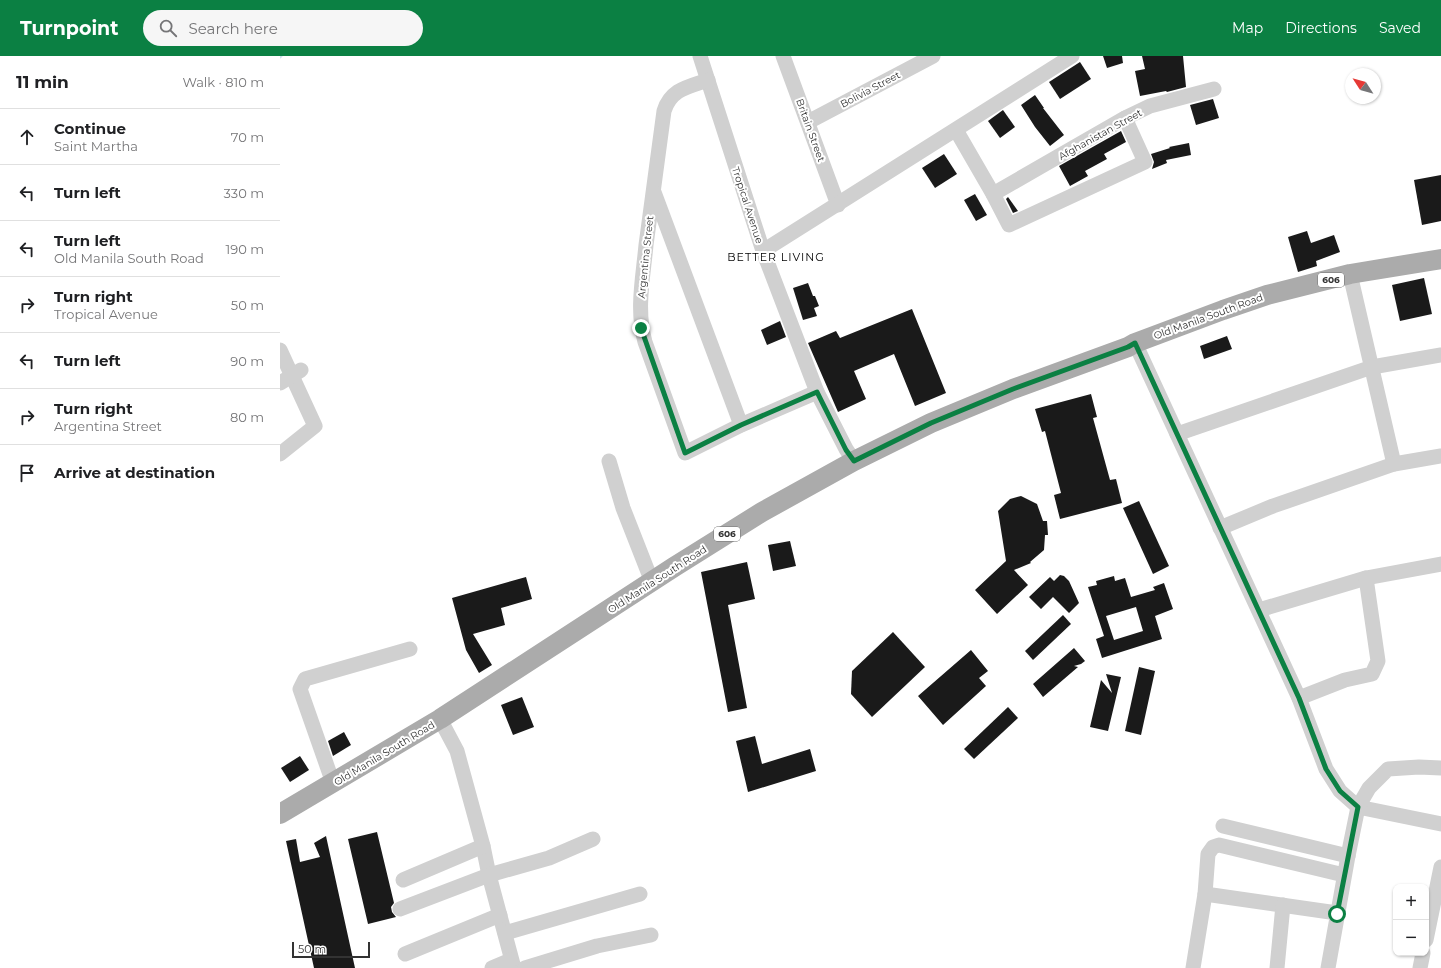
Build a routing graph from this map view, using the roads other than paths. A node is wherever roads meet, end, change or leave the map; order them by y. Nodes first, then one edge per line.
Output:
1 (700, 56) edge
2 (933, 56) edge
3 (1072, 56) edge
4 (788, 58) edge
5 (708, 80) junction
6 (1214, 89) dead end
7 (1125, 118) junction
8 (808, 122) junction
9 (956, 130) junction
10 (653, 188) junction
11 (993, 194) junction
12 (838, 205) junction
13 (763, 251) junction
14 (1441, 259) edge
15 (1350, 274) junction
16 (1135, 343) junction
17 (280, 350) edge
18 (1441, 355) edge
19 (1372, 367) junction
20 (291, 376) edge
21 (817, 392) junction
22 (741, 425) junction
23 (1178, 434) junction
24 (280, 454) edge
25 (1441, 456) edge
26 (609, 461) dead end
27 (854, 461) junction
28 (1394, 464) junction
29 (1220, 528) junction
30 (1441, 564) edge
31 (1366, 578) junction
32 (652, 582) junction
33 (1259, 610) junction
34 (410, 649) dead end
35 (1299, 698) junction
36 (440, 719) junction
37 (1441, 768) edge
38 (333, 783) junction
39 (1358, 807) junction
40 (280, 814) edge
41 (1441, 824) edge
42 (1223, 826) dead end
43 (593, 839) dead end
44 (483, 846) junction
45 (1348, 856) junction
46 (1441, 867) edge
47 (489, 875) junction
48 (1344, 875) junction
49 (403, 880) dead end
50 (640, 894) dead end
51 (1205, 894) junction
52 (1283, 905) junction
53 (400, 909) dead end
54 (1337, 914) junction
55 (500, 915) junction
56 (1429, 925) edge
57 (504, 933) junction
58 (651, 935) dead end
59 (405, 954) dead end
60 (1422, 956) edge
61 (512, 964) edge
62 (492, 968) edge
63 (525, 968) edge
64 (1193, 968) edge
65 (1277, 968) edge
66 (1328, 968) edge
67 (1420, 968) edge

1 - 5 street, Tropical Avenue
2 - 8 street, Bolivia Street
3 - 9 street
4 - 8 street, Britain Street
5 - 10 street, Argentina Street
5 - 13 street, Tropical Avenue
6 - 7 street, Afghanistan Street
7 - 11 street, Afghanistan Street
7 - 11 street
8 - 12 street, Britain Street
9 - 11 street
9 - 12 street
10 - 22 street
10 - 22 street, Argentina Street
12 - 13 street
13 - 21 street, Tropical Avenue
14 - 15 main road, Old Manila South Road / 606
15 - 16 main road, Old Manila South Road / 606
15 - 19 street
16 - 23 street
16 - 27 main road, Old Manila South Road / 606
17 - 20 street
18 - 19 street
19 - 23 street
19 - 28 street
20 - 24 street
21 - 22 street
21 - 27 street, Tropical Avenue
23 - 29 street
25 - 28 street
26 - 32 street
27 - 32 main road, Old Manila South Road / 606
28 - 29 street
29 - 33 street
30 - 31 street
31 - 33 street
31 - 35 street
32 - 36 main road, Old Manila South Road / 606
33 - 35 street
34 - 38 street
35 - 39 street
36 - 38 main road, Old Manila South Road / 606
36 - 44 street
37 - 39 street
38 - 40 main road, Old Manila South Road / 606
39 - 41 street
39 - 45 street
42 - 45 street
43 - 47 street
44 - 47 street
44 - 49 street
45 - 48 street
46 - 56 street
47 - 53 street
47 - 55 street
48 - 51 street
48 - 54 street
50 - 57 street
51 - 52 street
51 - 64 street
52 - 54 street
52 - 65 street
54 - 66 street
55 - 57 street
55 - 59 street
57 - 61 street
58 - 63 street
60 - 67 street
61 - 62 street

